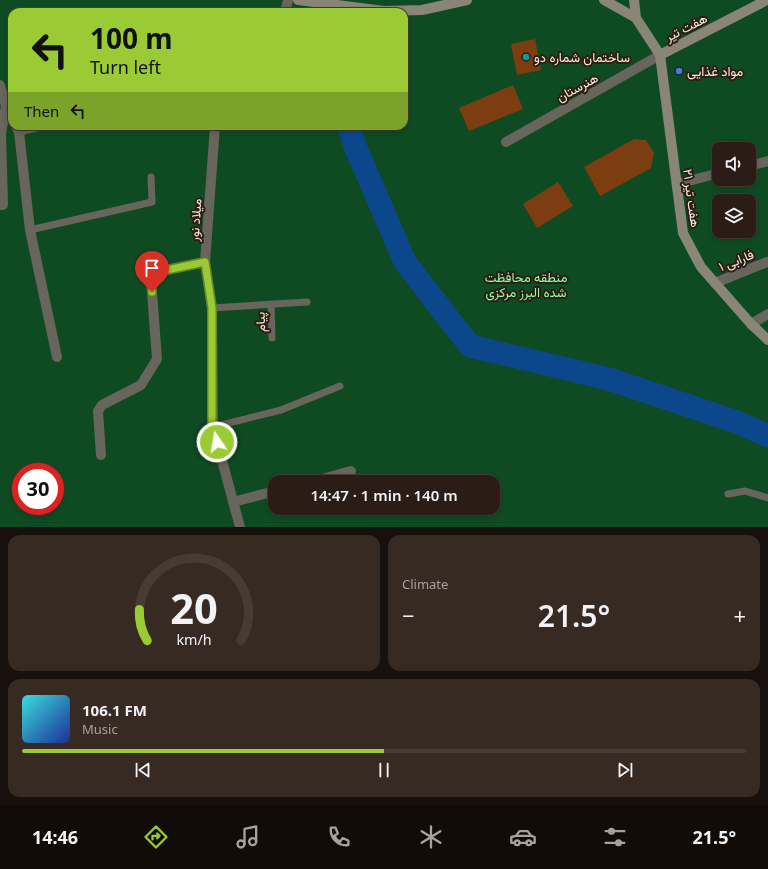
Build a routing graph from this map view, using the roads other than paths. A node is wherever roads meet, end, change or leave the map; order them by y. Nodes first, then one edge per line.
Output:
1 (301, 0) edge
2 (467, 0) edge
3 (604, 0) edge
4 (634, 0) edge
5 (767, 0) edge
6 (356, 8) edge
7 (408, 11) edge
8 (636, 18) junction
9 (660, 55) junction
10 (0, 85) edge
11 (6, 106) junction
12 (8, 110) edge
13 (17, 130) edge
14 (215, 130) edge
15 (506, 142) dead end
16 (768, 161) edge
17 (756, 164) edge
18 (712, 176) edge
19 (151, 177) dead end
20 (677, 184) junction
21 (0, 205) edge
22 (30, 230) junction
23 (205, 262) junction
24 (767, 262) dead end
25 (714, 283) junction
26 (306, 302) dead end
27 (271, 304) junction
28 (212, 308) junction
29 (768, 314) edge
30 (751, 324) junction
31 (272, 338) dead end
32 (768, 340) edge
33 (57, 357) dead end
34 (340, 386) dead end
35 (212, 427) junction
36 (101, 455) dead end
37 (351, 471) dead end
38 (336, 475) edge
39 (268, 493) edge
40 (728, 494) dead end
41 (768, 498) edge
42 (233, 502) junction
43 (240, 527) edge

1 - 6 street
2 - 7 street
3 - 8 street
4 - 8 street
5 - 9 street, هفت تیر
8 - 9 street
9 - 15 street, هنرستان
9 - 20 street, هفت تیر ۲۱
10 - 11 street
11 - 12 street
11 - 21 street
13 - 22 street
14 - 23 street, میلاد نور
16 - 17 street
18 - 20 street
19 - 22 lane
20 - 25 street, هفت تیر ۲۱
22 - 33 street
23 - 28 street, میلاد نور
23 - 36 street
24 - 25 street, فارابی ۱
25 - 30 street, هفت تیر ۲۱
26 - 27 lane
27 - 28 lane
27 - 31 lane, پیام
28 - 35 street, میلاد نور
29 - 30 street
30 - 32 street, هفت تیر ۲۱
34 - 35 lane
35 - 42 street, میلاد نور
37 - 38 street
39 - 42 street
40 - 41 lane
42 - 43 street, میلاد نور

